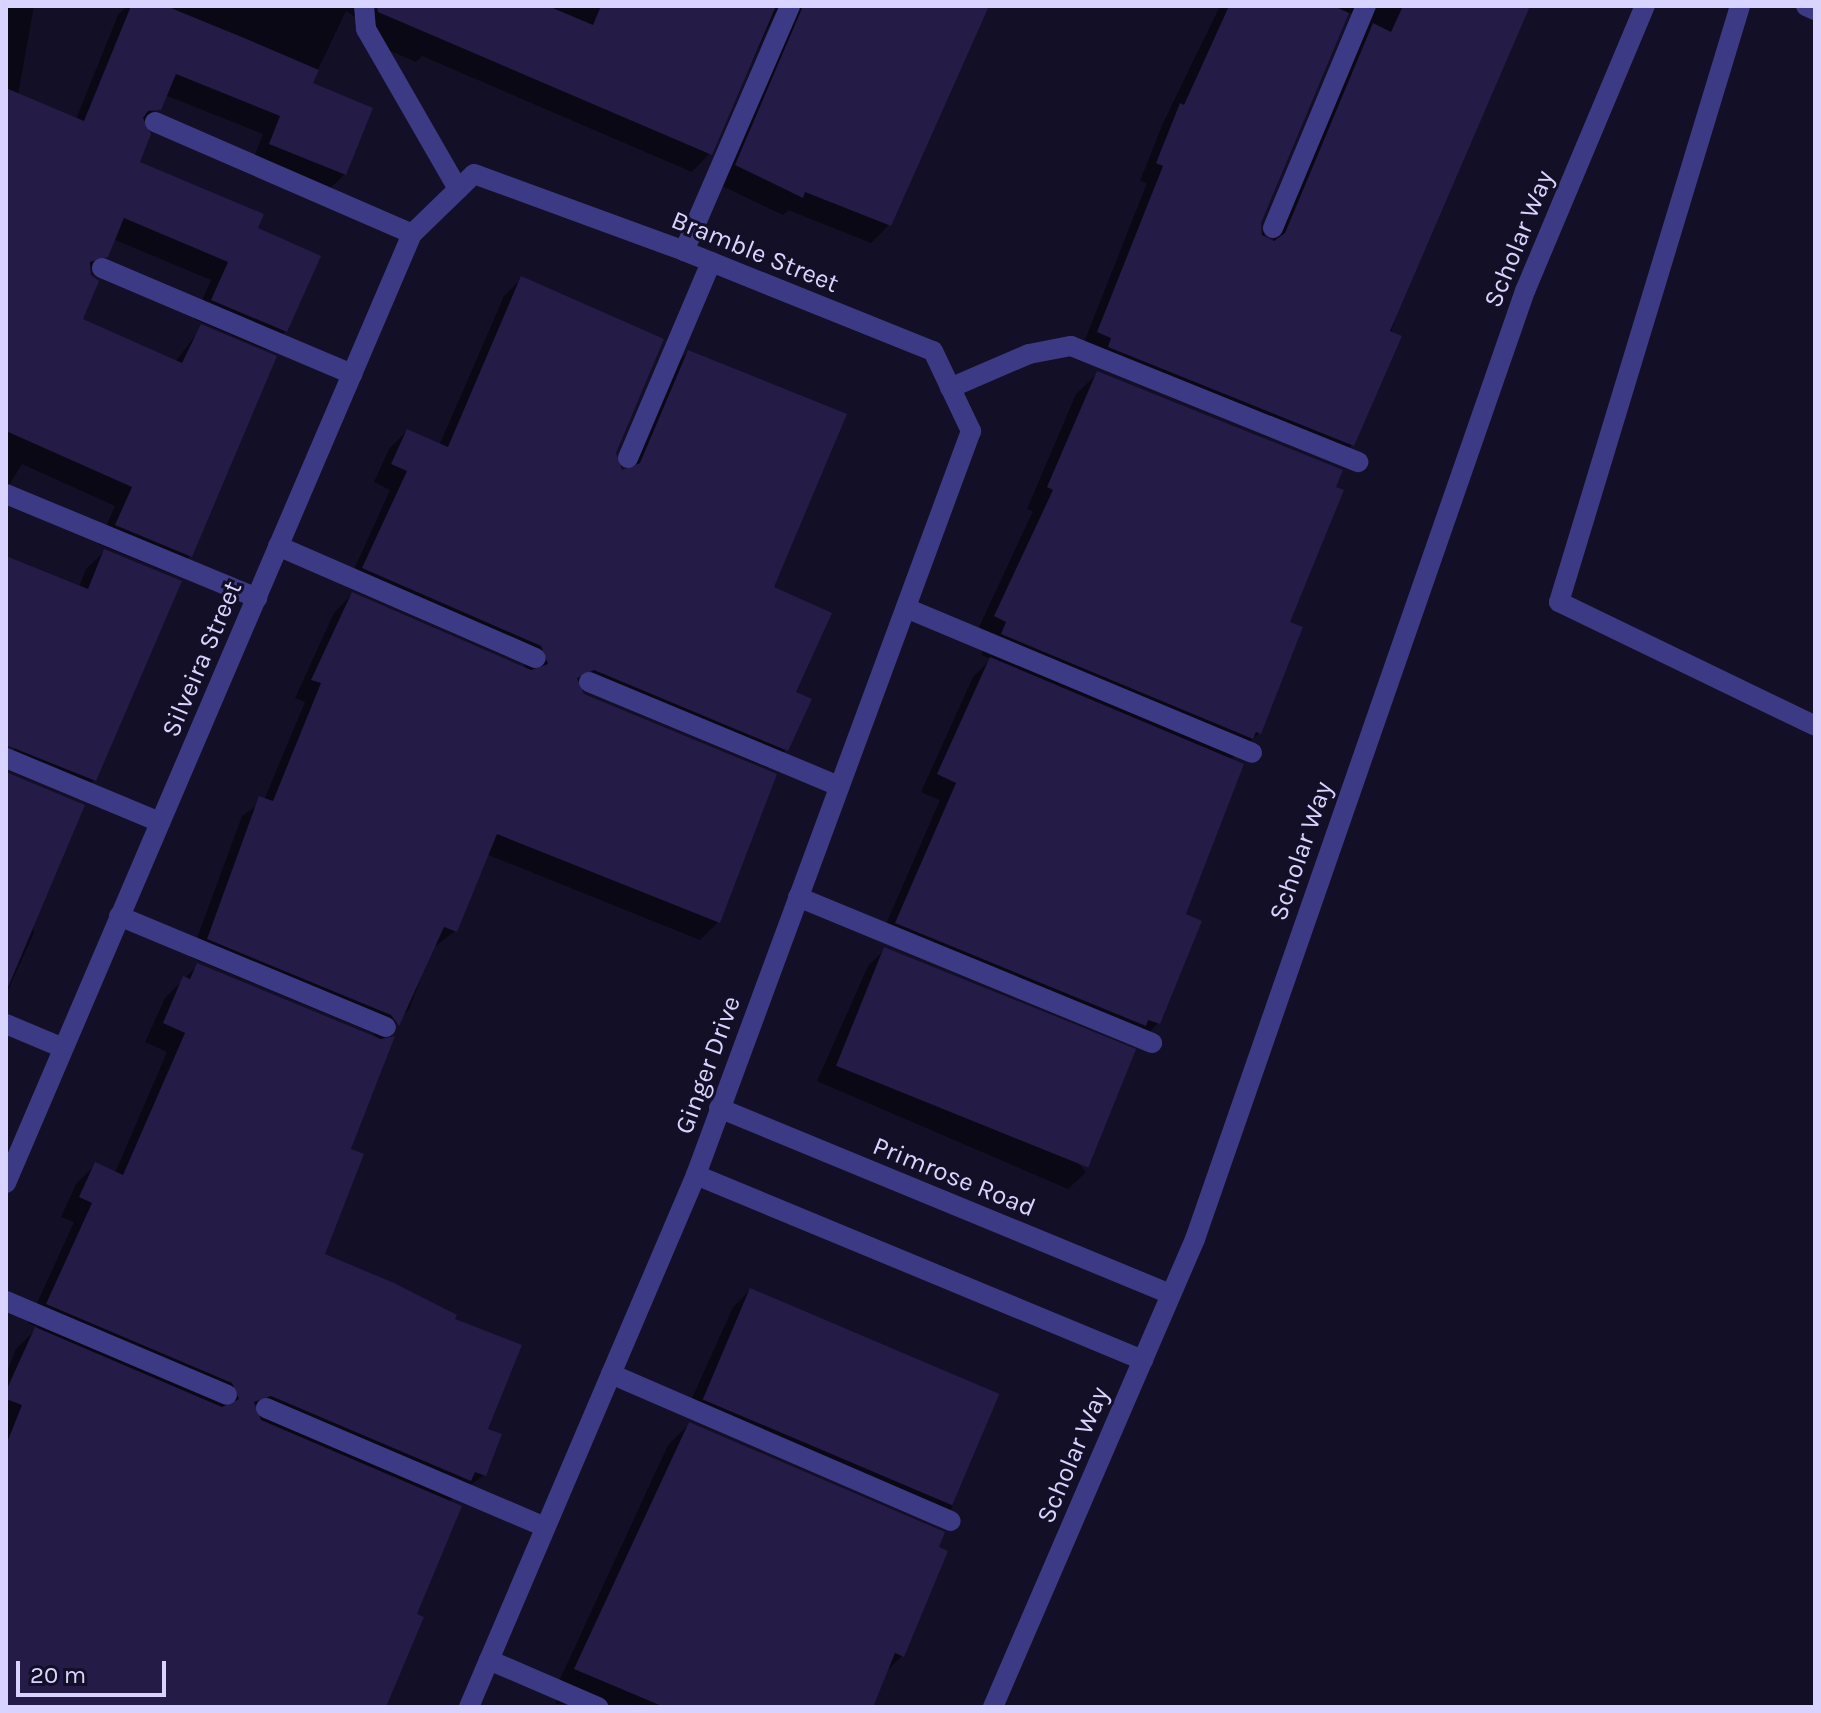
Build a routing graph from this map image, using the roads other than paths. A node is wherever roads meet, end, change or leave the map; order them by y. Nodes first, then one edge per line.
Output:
1 (364, 6) edge
2 (790, 6) edge
3 (1366, 6) edge
4 (1645, 6) edge
5 (1740, 6) edge
6 (1806, 6) edge
7 (1815, 10) edge
8 (155, 122) dead end
9 (474, 174) joint
10 (458, 189) junction
11 (1273, 228) dead end
12 (412, 234) junction
13 (684, 251) junction
14 (711, 262) junction
15 (102, 268) dead end
16 (352, 374) junction
17 (950, 388) junction
18 (971, 431) joint
19 (628, 458) dead end
20 (1358, 462) dead end
21 (6, 494) edge
22 (278, 546) junction
23 (257, 598) junction
24 (906, 608) junction
25 (536, 658) dead end
26 (589, 682) dead end
27 (1815, 726) edge
28 (1252, 753) dead end
29 (6, 758) edge
30 (839, 786) junction
31 (160, 822) junction
32 (798, 897) junction
33 (119, 916) junction
34 (6, 1024) edge
35 (386, 1027) dead end
36 (1152, 1043) dead end
37 (63, 1048) junction
38 (719, 1108) junction
39 (696, 1175) junction
40 (6, 1183) edge
41 (1170, 1294) junction
42 (6, 1301) edge
43 (1143, 1360) junction
44 (611, 1374) junction
45 (227, 1395) dead end
46 (266, 1408) dead end
47 (951, 1521) dead end
48 (545, 1527) junction
49 (489, 1660) junction
50 (469, 1707) edge
51 (598, 1707) edge
52 (993, 1707) edge

1 - 10 street
2 - 13 street
3 - 11 street
4 - 41 street, Scholar Way
5 - 27 street
6 - 7 street
8 - 12 street
9 - 10 street, Silveira Street
9 - 13 street, Bramble Street
10 - 12 street, Silveira Street
12 - 16 street, Silveira Street
13 - 14 street, Bramble Street
14 - 17 street, Bramble Street
14 - 19 street
15 - 16 street
16 - 22 street, Silveira Street
17 - 18 street, Bramble Street
17 - 20 street
18 - 24 street, Ginger Drive
21 - 23 street
22 - 23 street, Silveira Street
22 - 25 street
23 - 31 street, Silveira Street
24 - 28 street
24 - 30 street, Ginger Drive
26 - 30 street
29 - 31 street
30 - 32 street, Ginger Drive
31 - 33 street, Silveira Street
32 - 36 street
32 - 38 street, Ginger Drive
33 - 35 street
33 - 37 street, Silveira Street
34 - 37 street
37 - 40 street, Silveira Street
38 - 39 street, Ginger Drive
38 - 41 street, Primrose Road
39 - 43 street
39 - 44 street, Ginger Drive
41 - 43 street, Scholar Way
42 - 45 street
43 - 52 street, Scholar Way
44 - 47 street
44 - 48 street, Ginger Drive
46 - 48 street
48 - 49 street, Ginger Drive
49 - 50 street, Ginger Drive
49 - 51 street

